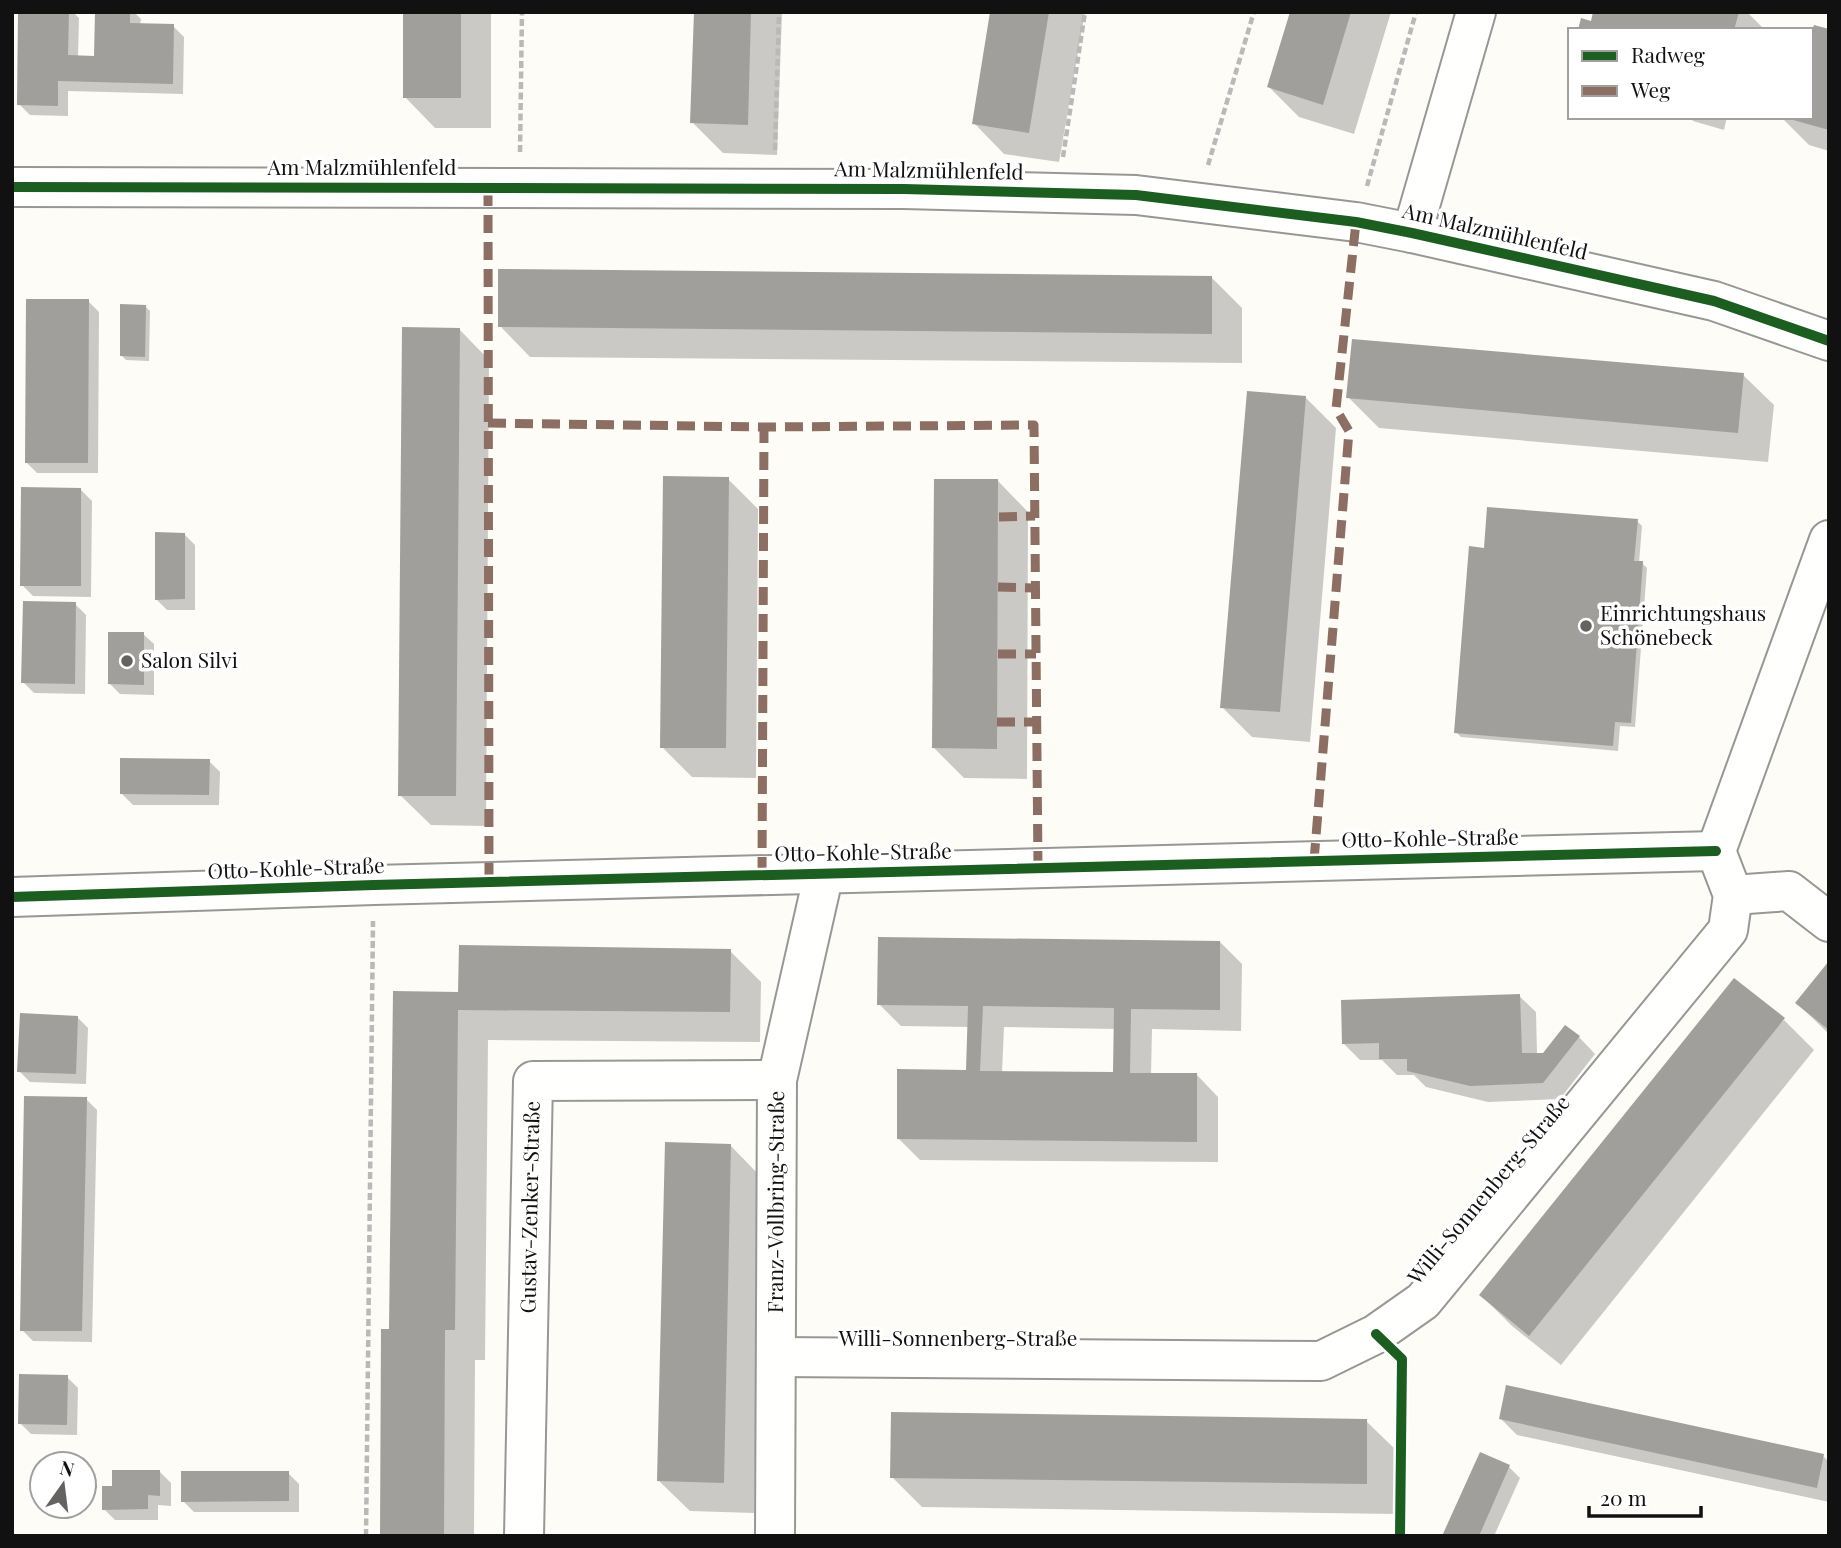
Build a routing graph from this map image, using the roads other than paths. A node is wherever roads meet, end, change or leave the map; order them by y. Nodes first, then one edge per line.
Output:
1 (1476, 12) edge
2 (12, 187) edge
3 (1412, 233) junction
4 (1829, 341) edge
5 (1829, 540) edge
6 (1716, 851) junction
7 (824, 873) junction
8 (1732, 895) junction
9 (12, 897) edge
10 (1829, 922) edge
11 (777, 1080) junction
12 (776, 1357) junction
13 (524, 1536) edge
14 (775, 1536) edge

1 - 3 street
2 - 3 street, Am Malzmühlenfeld
3 - 4 street, Am Malzmühlenfeld
5 - 6 street
6 - 7 street, Otto-Kohle-Straße
6 - 8 street, Willi-Sonnenberg-Straße
7 - 9 street, Otto-Kohle-Straße
7 - 11 street, Franz-Vollbring-Straße
8 - 10 street
8 - 12 street, Willi-Sonnenberg-Straße
11 - 12 street, Franz-Vollbring-Straße
11 - 13 street, Gustav-Zenker-Straße
12 - 14 street, Franz-Vollbring-Straße

